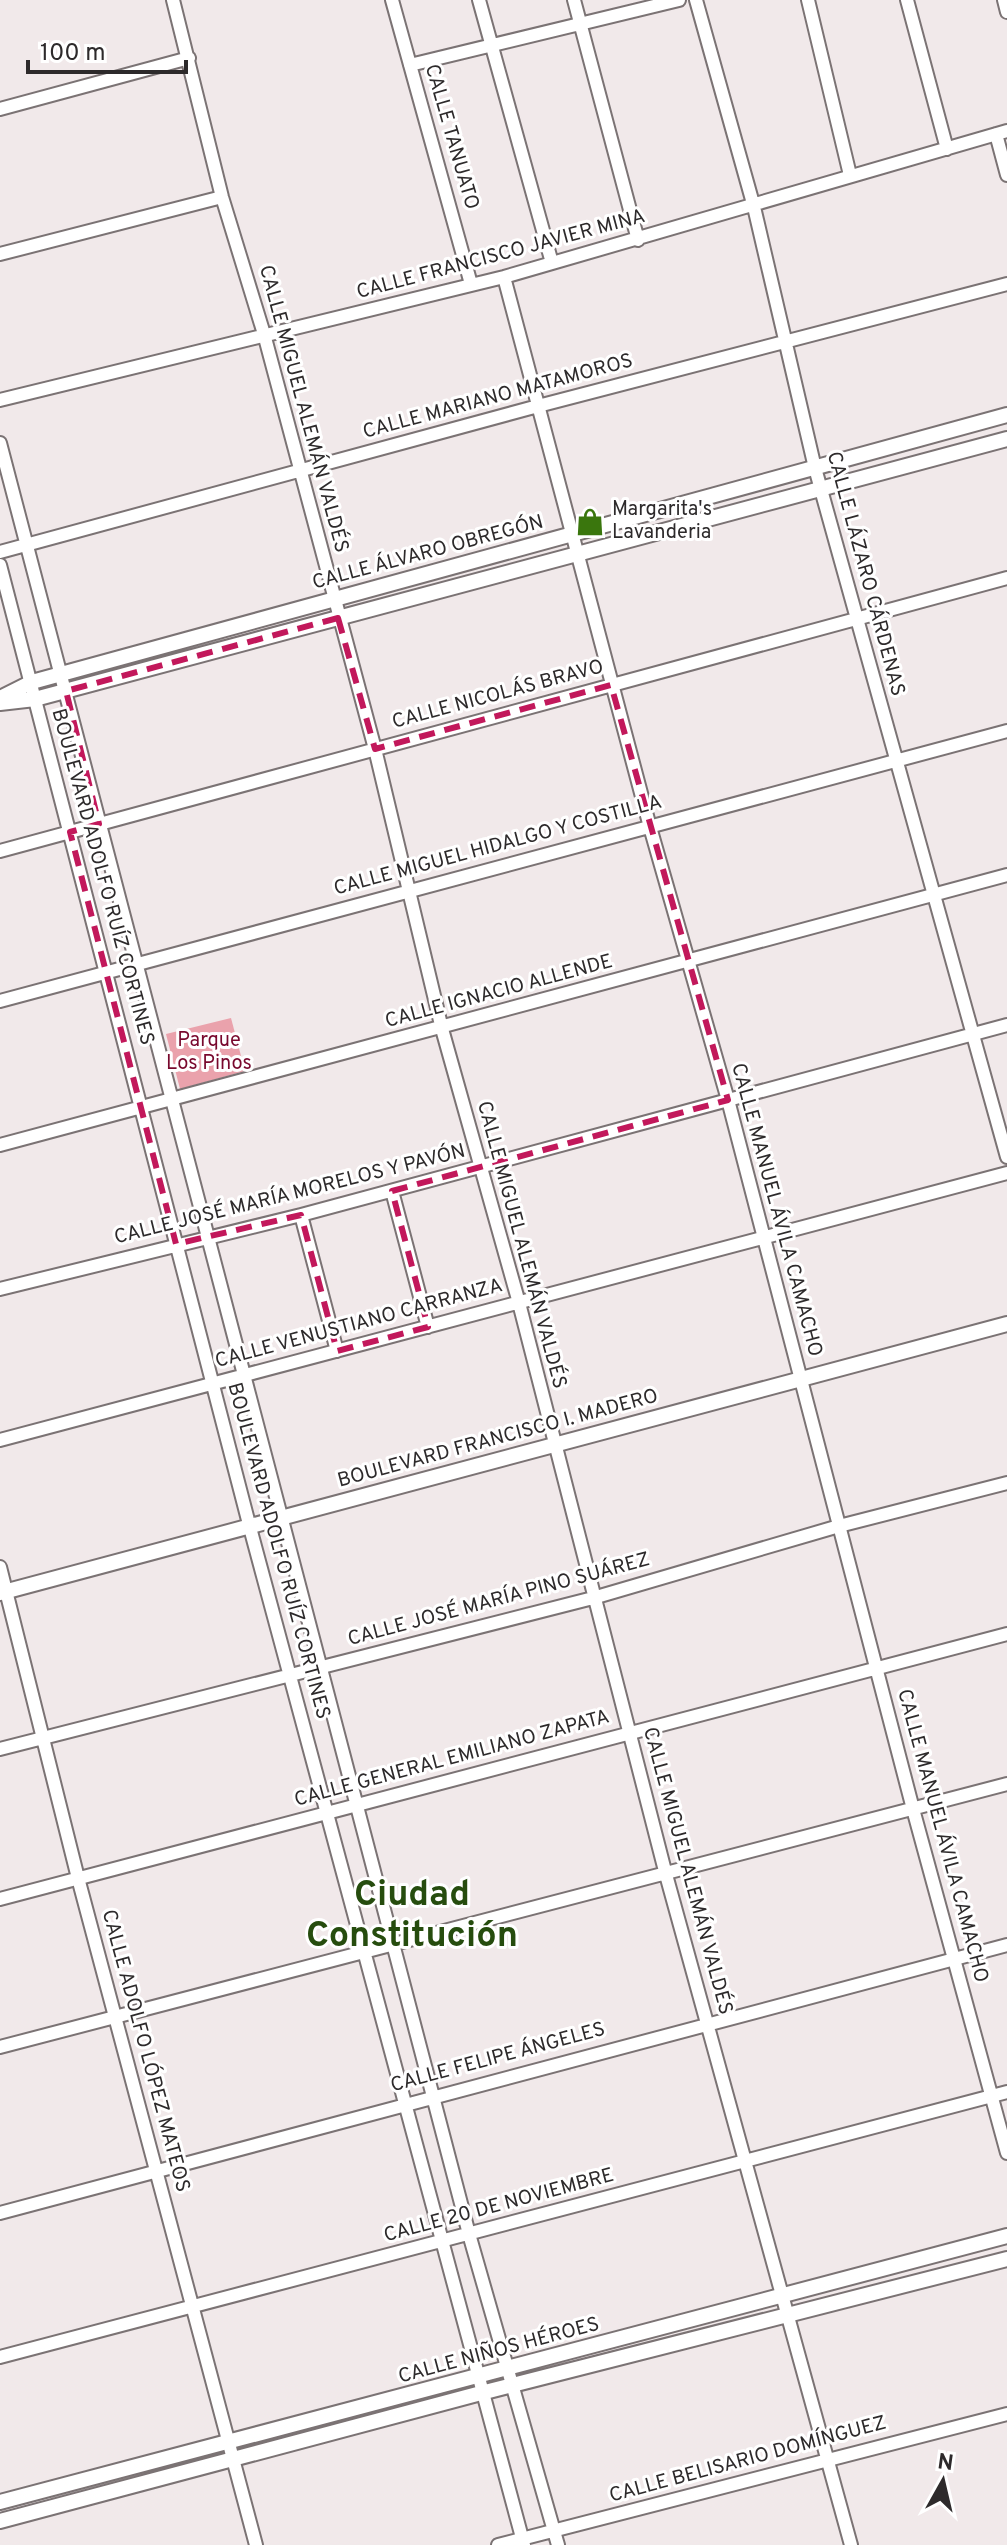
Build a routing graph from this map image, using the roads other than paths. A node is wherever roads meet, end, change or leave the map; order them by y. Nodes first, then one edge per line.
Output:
1 (173, 0) edge
2 (392, 0) edge
3 (479, 0) edge
4 (574, 0) edge
5 (679, 0) edge
6 (696, 0) edge
7 (808, 0) edge
8 (907, 0) edge
9 (1004, 0) edge
10 (1007, 12) edge
11 (581, 25) junction
12 (492, 46) junction
13 (189, 58) junction
14 (410, 65) junction
15 (0, 109) edge
16 (1002, 133) edge
17 (947, 149) junction
18 (850, 175) junction
19 (1007, 175) edge
20 (222, 197) junction
21 (754, 207) junction
22 (638, 240) junction
23 (0, 254) edge
24 (552, 263) junction
25 (504, 277) junction
26 (471, 284) junction
27 (1007, 284) edge
28 (264, 334) junction
29 (786, 344) junction
30 (0, 400) edge
31 (538, 406) junction
32 (1007, 415) edge
33 (1007, 439) edge
34 (0, 443) edge
35 (815, 468) junction
36 (301, 471) junction
37 (820, 489) junction
38 (571, 535) junction
39 (27, 545) junction
40 (0, 552) edge
41 (577, 554) junction
42 (0, 565) edge
43 (1007, 578) edge
44 (334, 600) junction
45 (338, 618) junction
46 (856, 619) junction
47 (61, 674) junction
48 (32, 682) junction
49 (611, 685) junction
50 (66, 691) junction
51 (35, 699) junction
52 (0, 700) edge
53 (1007, 731) edge
54 (375, 749) junction
55 (896, 761) junction
56 (99, 824) junction
57 (650, 827) junction
58 (70, 832) junction
59 (0, 851) edge
60 (1007, 875) edge
61 (408, 890) junction
62 (933, 894) junction
63 (688, 961) junction
64 (136, 963) junction
65 (106, 972) junction
66 (0, 1001) edge
67 (1007, 1025) edge
68 (442, 1029) junction
69 (974, 1034) junction
70 (728, 1100) junction
71 (171, 1101) junction
72 (143, 1109) junction
73 (0, 1145) edge
74 (1007, 1157) edge
75 (480, 1168) junction
76 (1007, 1173) edge
77 (392, 1191) junction
78 (301, 1215) junction
79 (208, 1237) junction
80 (764, 1238) junction
81 (176, 1244) junction
82 (0, 1289) edge
83 (519, 1303) junction
84 (1007, 1324) edge
85 (428, 1327) junction
86 (337, 1351) junction
87 (243, 1376) junction
88 (800, 1381) junction
89 (214, 1384) junction
90 (0, 1440) edge
91 (553, 1446) junction
92 (1007, 1483) edge
93 (280, 1517) junction
94 (249, 1524) junction
95 (839, 1526) junction
96 (0, 1567) edge
97 (3, 1592) edge
98 (593, 1598) junction
99 (1007, 1634) edge
100 (320, 1667) junction
101 (876, 1668) junction
102 (291, 1675) junction
103 (629, 1733) junction
104 (44, 1738) junction
105 (0, 1749) edge
106 (1007, 1784) edge
107 (356, 1805) junction
108 (913, 1809) junction
109 (327, 1813) junction
110 (665, 1871) junction
111 (78, 1878) junction
112 (0, 1899) edge
113 (394, 1942) junction
114 (1007, 1945) edge
115 (366, 1949) junction
116 (955, 1959) junction
117 (115, 2017) junction
118 (707, 2024) junction
119 (0, 2047) edge
120 (1007, 2092) edge
121 (433, 2096) junction
122 (992, 2096) junction
123 (406, 2103) junction
124 (1007, 2153) edge
125 (745, 2162) junction
126 (157, 2170) junction
127 (0, 2213) edge
128 (469, 2234) junction
129 (1007, 2236) edge
130 (440, 2243) junction
131 (1007, 2259) edge
132 (781, 2295) junction
133 (195, 2308) junction
134 (786, 2314) junction
135 (0, 2357) edge
136 (507, 2369) junction
137 (479, 2385) junction
138 (512, 2385) junction
139 (1007, 2414) edge
140 (228, 2443) junction
141 (828, 2459) junction
142 (233, 2460) junction
143 (0, 2502) edge
144 (0, 2521) edge
145 (554, 2532) junction
146 (523, 2542) edge
147 (256, 2545) edge
148 (498, 2545) edge
149 (558, 2545) edge
150 (851, 2545) edge

1 - 13 street, CALLE MIGUEL ALEMÁN VALDÉS
2 - 14 street, CALLE TANUATO
3 - 12 street
4 - 11 street
5 - 11 street
6 - 21 street, CALLE LÁZARO CÁRDENAS
7 - 18 street
8 - 17 street
9 - 10 street
11 - 12 street
11 - 22 street
12 - 14 street
12 - 24 street
13 - 15 street
13 - 20 street, CALLE MIGUEL ALEMÁN VALDÉS
14 - 26 street, CALLE TANUATO
16 - 17 street, CALLE FRANCISCO JAVIER MINA
16 - 19 street
17 - 18 street, CALLE FRANCISCO JAVIER MINA
18 - 21 street, CALLE FRANCISCO JAVIER MINA
20 - 23 street
20 - 28 street, CALLE MIGUEL ALEMÁN VALDÉS
21 - 22 street, CALLE FRANCISCO JAVIER MINA
21 - 29 street, CALLE LÁZARO CÁRDENAS
22 - 24 street, CALLE FRANCISCO JAVIER MINA
24 - 25 street, CALLE FRANCISCO JAVIER MINA
25 - 26 street, CALLE FRANCISCO JAVIER MINA
25 - 31 street, CALLE MANUEL ÁVILA CAMACHO
26 - 28 street, CALLE FRANCISCO JAVIER MINA
27 - 29 street, CALLE MARIANO MATAMOROS
28 - 30 street, CALLE FRANCISCO JAVIER MINA
28 - 36 street, CALLE MIGUEL ALEMÁN VALDÉS
29 - 31 street, CALLE MARIANO MATAMOROS
29 - 35 street, CALLE LÁZARO CÁRDENAS
31 - 36 street, CALLE MARIANO MATAMOROS
31 - 38 street, CALLE MANUEL ÁVILA CAMACHO
32 - 35 street, CALLE ÁLVARO OBREGÓN
33 - 37 street, CALLE ÁLVARO OBREGÓN
34 - 39 street, BOULEVARD ADOLFO RUÍZ CORTINES
35 - 37 street, CALLE LÁZARO CÁRDENAS
35 - 38 street, CALLE ÁLVARO OBREGÓN
36 - 39 street, CALLE MARIANO MATAMOROS
36 - 44 street, CALLE MIGUEL ALEMÁN VALDÉS
37 - 41 street, CALLE ÁLVARO OBREGÓN
37 - 46 street, CALLE LÁZARO CÁRDENAS
38 - 41 street, CALLE MANUEL ÁVILA CAMACHO
38 - 44 street, CALLE ÁLVARO OBREGÓN
39 - 40 street, CALLE MARIANO MATAMOROS
39 - 47 street, BOULEVARD ADOLFO RUÍZ CORTINES
41 - 45 street, CALLE ÁLVARO OBREGÓN
41 - 49 street, CALLE MANUEL ÁVILA CAMACHO
42 - 48 street, BOULEVARD ADOLFO RUÍZ CORTINES
43 - 46 street, CALLE NICOLÁS BRAVO
44 - 45 street, CALLE MIGUEL ALEMÁN VALDÉS
44 - 47 street, CALLE ÁLVARO OBREGÓN
45 - 50 street, CALLE ÁLVARO OBREGÓN
45 - 54 street, CALLE MIGUEL ALEMÁN VALDÉS
46 - 49 street, CALLE NICOLÁS BRAVO
46 - 55 street, CALLE LÁZARO CÁRDENAS
47 - 48 street, CALLE ÁLVARO OBREGÓN
47 - 50 street, BOULEVARD ADOLFO RUÍZ CORTINES
48 - 51 street, BOULEVARD ADOLFO RUÍZ CORTINES
48 - 52 street, CALLE ÁLVARO OBREGÓN
49 - 54 street, CALLE NICOLÁS BRAVO
49 - 57 street, CALLE MANUEL ÁVILA CAMACHO
50 - 51 street, CALLE ÁLVARO OBREGÓN
50 - 56 street, BOULEVARD ADOLFO RUÍZ CORTINES
51 - 52 street, CALLE ÁLVARO OBREGÓN
51 - 58 street, BOULEVARD ADOLFO RUÍZ CORTINES
53 - 55 street, CALLE MIGUEL HIDALGO Y COSTILLA
54 - 56 street, CALLE NICOLÁS BRAVO
54 - 61 street, CALLE MIGUEL ALEMÁN VALDÉS
55 - 57 street, CALLE MIGUEL HIDALGO Y COSTILLA
55 - 62 street, CALLE LÁZARO CÁRDENAS
56 - 58 street, CALLE NICOLÁS BRAVO
56 - 64 street, BOULEVARD ADOLFO RUÍZ CORTINES
57 - 61 street, CALLE MIGUEL HIDALGO Y COSTILLA
57 - 63 street, CALLE MANUEL ÁVILA CAMACHO
58 - 59 street, CALLE NICOLÁS BRAVO
58 - 65 street, BOULEVARD ADOLFO RUÍZ CORTINES
60 - 62 street, CALLE IGNACIO ALLENDE
61 - 64 street, CALLE MIGUEL HIDALGO Y COSTILLA
61 - 68 street, CALLE MIGUEL ALEMÁN VALDÉS
62 - 63 street, CALLE IGNACIO ALLENDE
62 - 69 street, CALLE LÁZARO CÁRDENAS
63 - 68 street, CALLE IGNACIO ALLENDE
63 - 70 street, CALLE MANUEL ÁVILA CAMACHO
64 - 65 street, CALLE MIGUEL HIDALGO Y COSTILLA
64 - 71 street, BOULEVARD ADOLFO RUÍZ CORTINES
65 - 66 street, CALLE MIGUEL HIDALGO Y COSTILLA
65 - 72 street, BOULEVARD ADOLFO RUÍZ CORTINES
67 - 69 street, CALLE JOSÉ MARÍA MORELOS Y PAVÓN
68 - 71 street, CALLE IGNACIO ALLENDE
68 - 75 street, CALLE MIGUEL ALEMÁN VALDÉS
69 - 70 street, CALLE JOSÉ MARÍA MORELOS Y PAVÓN
69 - 74 street, CALLE LÁZARO CÁRDENAS
70 - 75 street, CALLE JOSÉ MARÍA MORELOS Y PAVÓN
70 - 80 street, CALLE MANUEL ÁVILA CAMACHO
71 - 72 street, CALLE IGNACIO ALLENDE
71 - 79 street, BOULEVARD ADOLFO RUÍZ CORTINES
72 - 73 street, CALLE IGNACIO ALLENDE
72 - 81 street, BOULEVARD ADOLFO RUÍZ CORTINES
75 - 77 street, CALLE JOSÉ MARÍA MORELOS Y PAVÓN
75 - 83 street, CALLE MIGUEL ALEMÁN VALDÉS
76 - 80 street, CALLE VENUSTIANO CARRANZA
77 - 78 street, CALLE JOSÉ MARÍA MORELOS Y PAVÓN
77 - 85 street
78 - 79 street, CALLE JOSÉ MARÍA MORELOS Y PAVÓN
78 - 86 street
79 - 81 street, CALLE JOSÉ MARÍA MORELOS Y PAVÓN
79 - 87 street, BOULEVARD ADOLFO RUÍZ CORTINES
80 - 83 street, CALLE VENUSTIANO CARRANZA
80 - 88 street, CALLE MANUEL ÁVILA CAMACHO
81 - 82 street, CALLE JOSÉ MARÍA MORELOS Y PAVÓN
81 - 89 street, BOULEVARD ADOLFO RUÍZ CORTINES
83 - 85 street, CALLE VENUSTIANO CARRANZA
83 - 91 street, CALLE MIGUEL ALEMÁN VALDÉS
84 - 88 street, BOULEVARD FRANCISCO I. MADERO
85 - 86 street, CALLE VENUSTIANO CARRANZA
86 - 87 street, CALLE VENUSTIANO CARRANZA
87 - 89 street, CALLE VENUSTIANO CARRANZA
87 - 93 street, BOULEVARD ADOLFO RUÍZ CORTINES
88 - 91 street, BOULEVARD FRANCISCO I. MADERO
88 - 95 street, CALLE MANUEL ÁVILA CAMACHO
89 - 90 street, CALLE VENUSTIANO CARRANZA
89 - 94 street, BOULEVARD ADOLFO RUÍZ CORTINES
91 - 93 street, BOULEVARD FRANCISCO I. MADERO
91 - 98 street, CALLE MIGUEL ALEMÁN VALDÉS
92 - 95 street, CALLE JOSÉ MARÍA PINO SUÁREZ
93 - 94 street, BOULEVARD FRANCISCO I. MADERO
93 - 100 street, BOULEVARD ADOLFO RUÍZ CORTINES
94 - 97 street, BOULEVARD FRANCISCO I. MADERO
94 - 102 street, BOULEVARD ADOLFO RUÍZ CORTINES
95 - 98 street, CALLE JOSÉ MARÍA PINO SUÁREZ
95 - 101 street, CALLE MANUEL ÁVILA CAMACHO
96 - 97 street, CALLE ADOLFO LÓPEZ MATEOS
97 - 104 street, CALLE ADOLFO LÓPEZ MATEOS
98 - 100 street, CALLE JOSÉ MARÍA PINO SUÁREZ
98 - 103 street, CALLE MIGUEL ALEMÁN VALDÉS
99 - 101 street, CALLE GENERAL EMILIANO ZAPATA
100 - 102 street, CALLE JOSÉ MARÍA PINO SUÁREZ
100 - 107 street, BOULEVARD ADOLFO RUÍZ CORTINES
101 - 103 street, CALLE GENERAL EMILIANO ZAPATA
101 - 108 street, CALLE MANUEL ÁVILA CAMACHO
102 - 104 street, CALLE JOSÉ MARÍA PINO SUÁREZ
102 - 109 street, BOULEVARD ADOLFO RUÍZ CORTINES
103 - 107 street, CALLE GENERAL EMILIANO ZAPATA
103 - 110 street, CALLE MIGUEL ALEMÁN VALDÉS
104 - 105 street, CALLE JOSÉ MARÍA PINO SUÁREZ
104 - 111 street, CALLE ADOLFO LÓPEZ MATEOS
106 - 108 street
107 - 109 street, CALLE GENERAL EMILIANO ZAPATA
107 - 113 street, BOULEVARD ADOLFO RUÍZ CORTINES
108 - 110 street
108 - 116 street, CALLE MANUEL ÁVILA CAMACHO
109 - 111 street, CALLE GENERAL EMILIANO ZAPATA
109 - 115 street, BOULEVARD ADOLFO RUÍZ CORTINES
110 - 113 street
110 - 118 street, CALLE MIGUEL ALEMÁN VALDÉS
111 - 112 street, CALLE GENERAL EMILIANO ZAPATA
111 - 117 street, CALLE ADOLFO LÓPEZ MATEOS
113 - 115 street
113 - 121 street, BOULEVARD ADOLFO RUÍZ CORTINES
114 - 116 street, CALLE FELIPE ÁNGELES
115 - 117 street
115 - 123 street, BOULEVARD ADOLFO RUÍZ CORTINES
116 - 118 street, CALLE FELIPE ÁNGELES
116 - 122 street, CALLE MANUEL ÁVILA CAMACHO
117 - 119 street
117 - 126 street, CALLE ADOLFO LÓPEZ MATEOS
118 - 121 street, CALLE FELIPE ÁNGELES
118 - 125 street, CALLE MIGUEL ALEMÁN VALDÉS
120 - 122 street, CALLE 20 DE NOVIEMBRE
121 - 123 street, CALLE FELIPE ÁNGELES
121 - 128 street, BOULEVARD ADOLFO RUÍZ CORTINES
122 - 124 street, CALLE MANUEL ÁVILA CAMACHO
122 - 125 street, CALLE 20 DE NOVIEMBRE
123 - 126 street, CALLE FELIPE ÁNGELES
123 - 130 street, BOULEVARD ADOLFO RUÍZ CORTINES
125 - 128 street, CALLE 20 DE NOVIEMBRE
125 - 132 street, CALLE MIGUEL ALEMÁN VALDÉS
126 - 127 street, CALLE FELIPE ÁNGELES
126 - 133 street, CALLE ADOLFO LÓPEZ MATEOS
128 - 130 street, CALLE 20 DE NOVIEMBRE
128 - 136 street, BOULEVARD ADOLFO RUÍZ CORTINES
129 - 132 street, CALLE NIÑOS HÉROES
130 - 133 street, CALLE 20 DE NOVIEMBRE
130 - 137 street, BOULEVARD ADOLFO RUÍZ CORTINES
131 - 134 street, CALLE NIÑOS HÉROES
132 - 134 street, CALLE MIGUEL ALEMÁN VALDÉS
132 - 136 street, CALLE NIÑOS HÉROES
133 - 135 street, CALLE 20 DE NOVIEMBRE
133 - 140 street, CALLE ADOLFO LÓPEZ MATEOS
134 - 138 street, CALLE NIÑOS HÉROES
134 - 141 street, CALLE MIGUEL ALEMÁN VALDÉS
136 - 137 street, CALLE NIÑOS HÉROES
136 - 138 street, BOULEVARD ADOLFO RUÍZ CORTINES
137 - 138 street, CALLE NIÑOS HÉROES
137 - 140 street, CALLE NIÑOS HÉROES
137 - 142 street, CALLE NIÑOS HÉROES
137 - 146 street, BOULEVARD ADOLFO RUÍZ CORTINES
138 - 145 street, BOULEVARD ADOLFO RUÍZ CORTINES
139 - 141 street, CALLE BELISARIO DOMÍNGUEZ
140 - 142 street, CALLE ADOLFO LÓPEZ MATEOS
140 - 143 street, CALLE NIÑOS HÉROES
141 - 145 street, CALLE BELISARIO DOMÍNGUEZ
141 - 150 street, CALLE MIGUEL ALEMÁN VALDÉS
142 - 144 street, CALLE NIÑOS HÉROES
142 - 147 street, CALLE ADOLFO LÓPEZ MATEOS
145 - 146 street, CALLE BELISARIO DOMÍNGUEZ
145 - 149 street, BOULEVARD ADOLFO RUÍZ CORTINES
146 - 148 street, CALLE BELISARIO DOMÍNGUEZ

